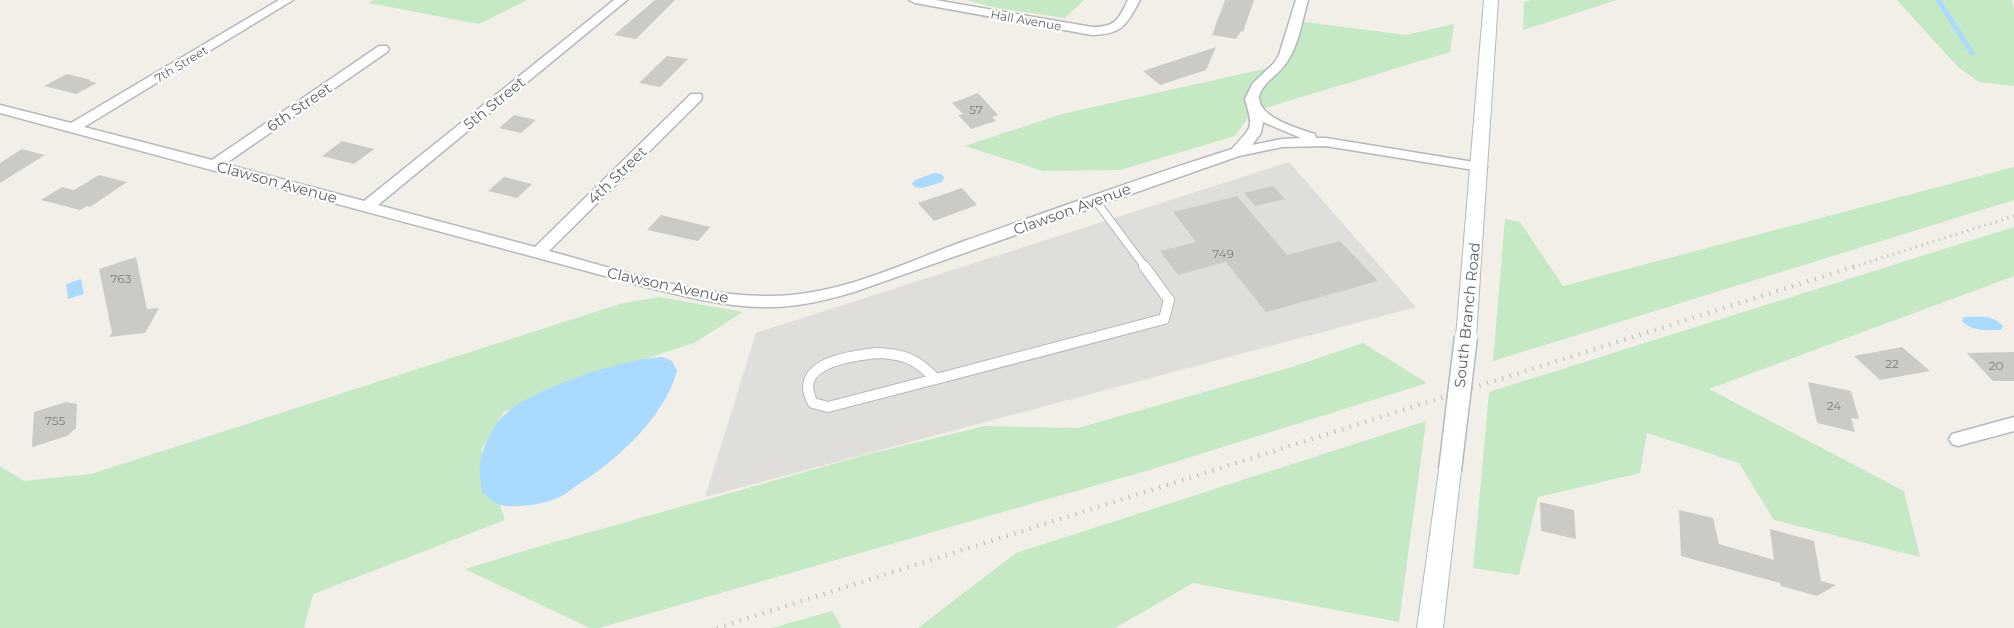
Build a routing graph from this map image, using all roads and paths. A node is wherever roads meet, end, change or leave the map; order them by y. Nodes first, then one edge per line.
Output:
1 (287, 0) edge
2 (621, 0) edge
3 (914, 0) edge
4 (1134, 0) edge
5 (1302, 0) edge
6 (1491, 0) edge
7 (384, 49) dead end
8 (696, 97) dead end
9 (0, 109) edge
10 (1255, 110) junction
11 (74, 128) junction
12 (1326, 142) junction
13 (1236, 152) junction
14 (214, 165) junction
15 (1480, 167) junction
16 (1095, 200) junction
17 (367, 206) junction
18 (538, 253) junction
19 (936, 379) junction
20 (2014, 424) edge
21 (1958, 439) dead end
22 (1430, 628) edge

1 - 11 street, 7th Street
2 - 17 street, 5th Street
3 - 4 street, Hall Avenue
5 - 10 street
6 - 15 street, South Branch Road
7 - 14 street, 6th Street
8 - 18 street, 4th Street
9 - 11 street, Clawson Avenue
10 - 12 street
10 - 13 street
11 - 14 street, Clawson Avenue
12 - 13 street, Clawson Avenue
12 - 15 street, Clawson Avenue
13 - 16 street, Clawson Avenue
14 - 17 street, Clawson Avenue
15 - 22 street, South Branch Road, bridge
16 - 18 street, Clawson Avenue
16 - 19 lane
17 - 18 street, Clawson Avenue
19 - 19 lane
20 - 21 street

